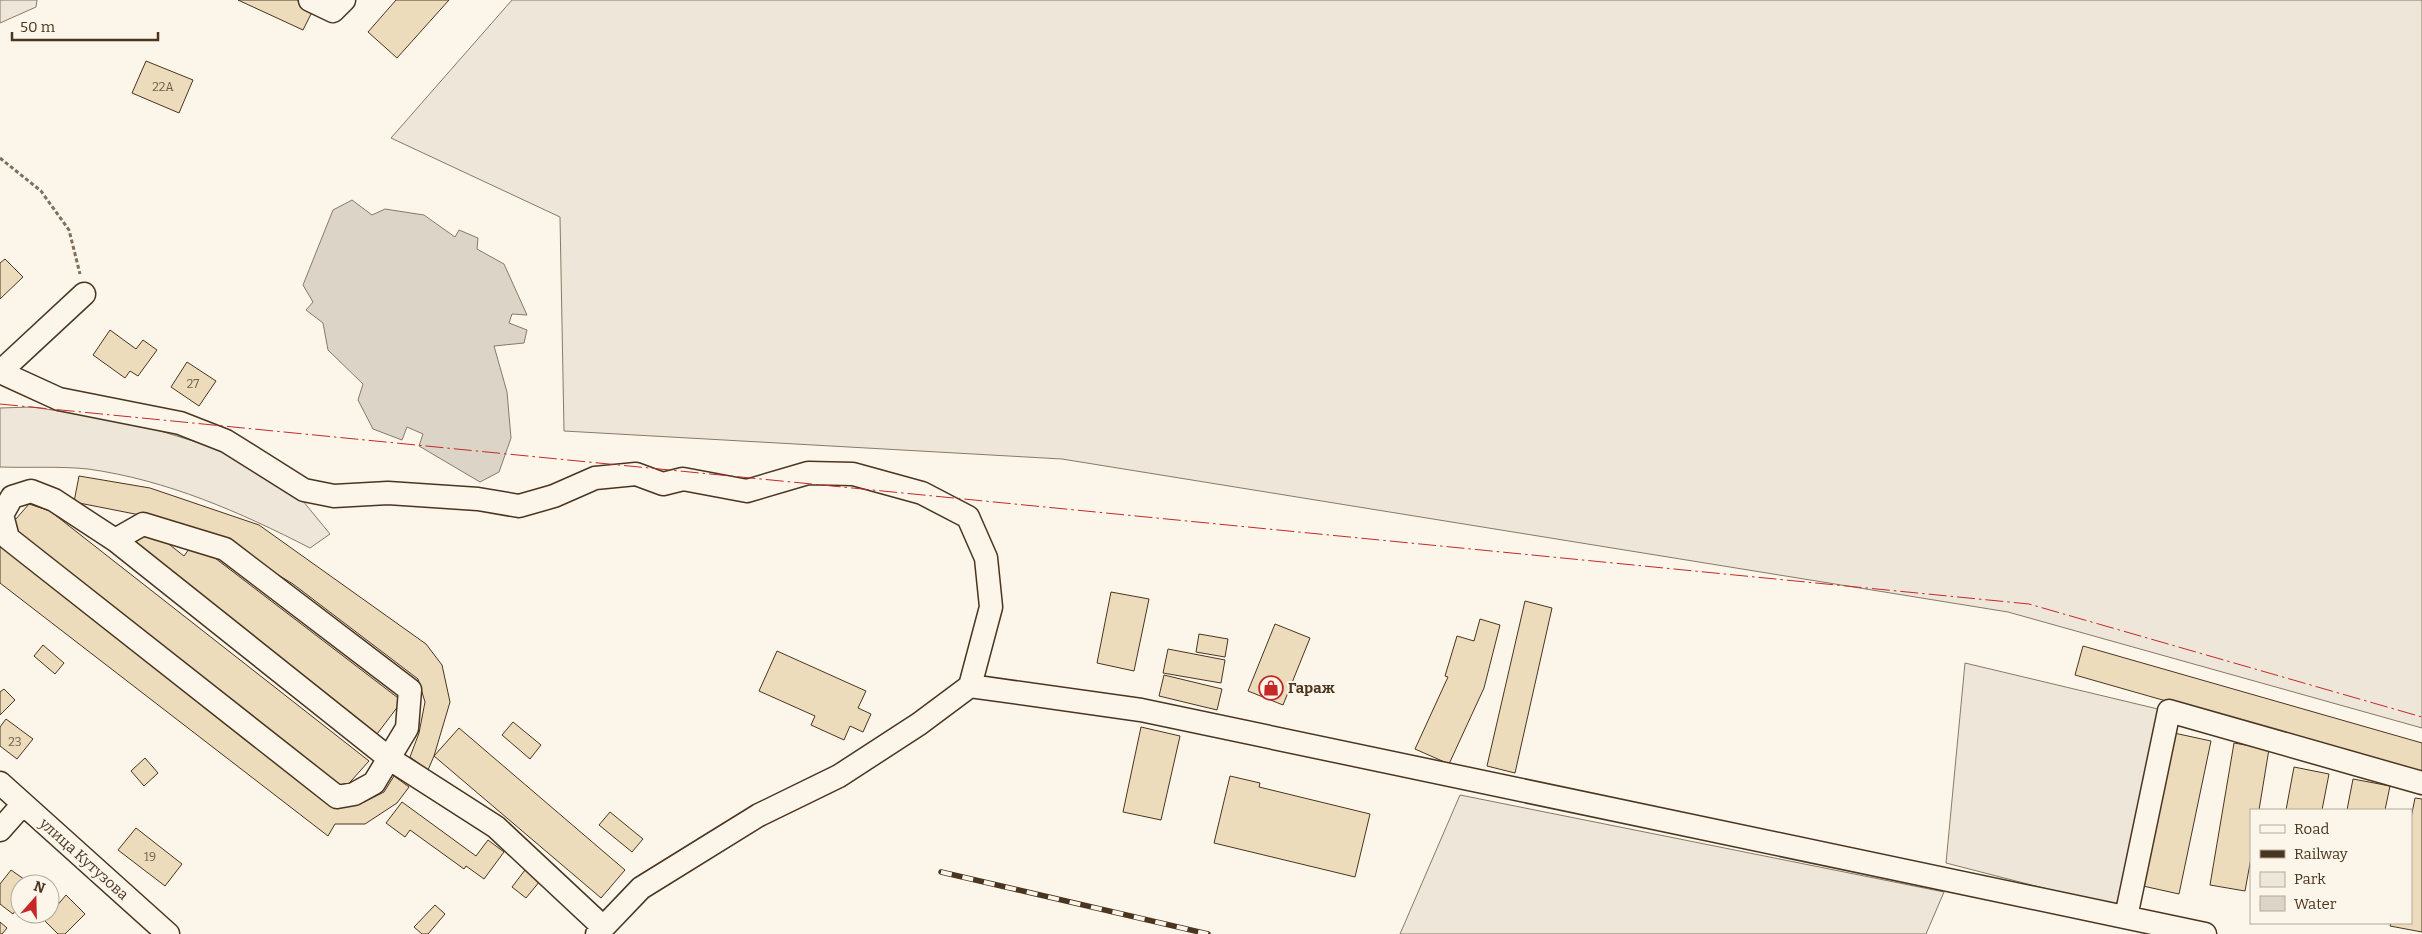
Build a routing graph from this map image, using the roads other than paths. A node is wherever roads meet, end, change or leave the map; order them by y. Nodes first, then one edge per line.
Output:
1 (310, 0) edge
2 (344, 0) edge
3 (84, 294) road end
4 (0, 372) edge
5 (115, 540) junction
6 (970, 686) junction
7 (390, 759) junction
8 (0, 783) edge
9 (2422, 783) edge
10 (24, 804) junction
11 (0, 830) edge
12 (2126, 917) junction
13 (600, 931) edge
14 (168, 934) edge
15 (2206, 934) edge

1 - 2 street
3 - 4 street
4 - 6 street
5 - 7 street
5 - 7 street
5 - 7 street
6 - 12 street
6 - 13 street
7 - 13 street
8 - 10 street, улица Кутузова
9 - 12 street
10 - 11 street
10 - 14 street, улица Кутузова
12 - 15 street

